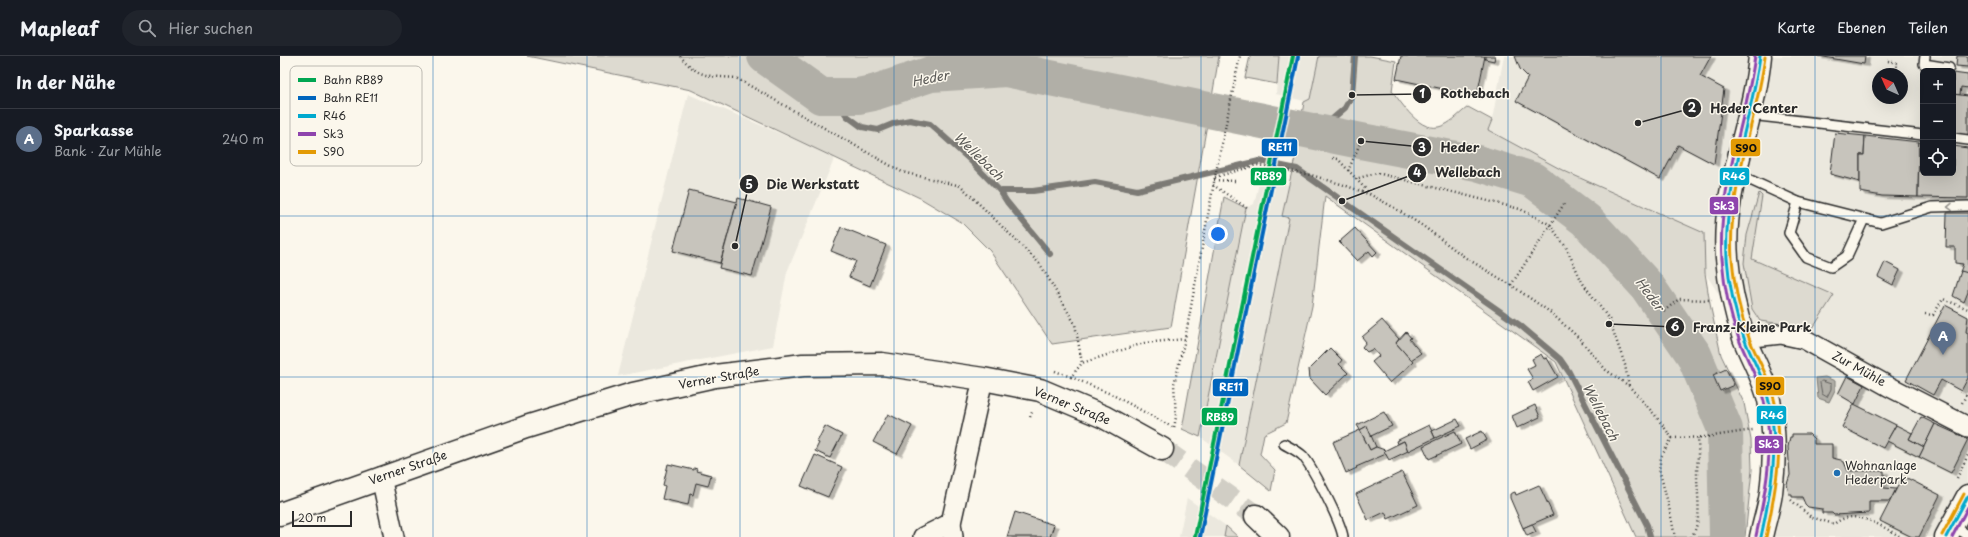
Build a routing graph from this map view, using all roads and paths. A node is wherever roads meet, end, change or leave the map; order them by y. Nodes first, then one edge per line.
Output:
1 (680, 56) edge
2 (1240, 56) edge
3 (1760, 56) edge
4 (1925, 56) edge
5 (1888, 61) dead end
6 (1896, 68) edge
7 (1949, 68) dead end
8 (1749, 115) junction
9 (1920, 135) edge
10 (1956, 138) edge
11 (1968, 140) edge
12 (1361, 141) dead end
13 (1333, 158) dead end
14 (1348, 170) junction
15 (1735, 173) junction
16 (1214, 179) junction
17 (1356, 179) junction
18 (1235, 181) dead end
19 (1213, 185) junction
20 (1371, 195) junction
21 (1798, 202) junction
22 (1564, 204) dead end
23 (1968, 206) edge
24 (1247, 208) dead end
25 (1864, 219) junction
26 (1549, 224) junction
27 (1511, 285) junction
28 (1735, 300) junction
29 (1968, 309) edge
30 (1664, 311) dead end
31 (1925, 314) dead end
32 (1744, 338) junction
33 (1185, 339) junction
34 (1082, 363) junction
35 (983, 379) junction
36 (1629, 386) junction
37 (1040, 390) junction
38 (1030, 418) dead end
39 (1968, 427) edge
40 (1174, 428) dead end
41 (1750, 430) dead end
42 (1672, 438) junction
43 (1698, 438) junction
44 (1284, 444) dead end
45 (1162, 449) tunnel mouth
46 (381, 477) junction
47 (1771, 493) junction
48 (1968, 496) edge
49 (280, 514) edge
50 (1256, 516) tunnel mouth
51 (952, 530) edge
52 (1955, 533) edge
53 (394, 537) edge
54 (924, 537) edge
55 (1278, 537) edge
56 (1343, 537) edge
57 (1674, 537) edge
58 (1691, 537) edge
59 (1762, 537) edge
60 (1901, 537) edge

1 - 34 path
2 - 16 path
3 - 8 main road
4 - 7 lane
5 - 6 path
8 - 9 lane
8 - 15 main road
10 - 11 lane
12 - 14 path
13 - 14 path
14 - 17 path
15 - 21 lane
15 - 28 main road
16 - 18 path
16 - 19 path
16 - 20 path
17 - 20 path
17 - 26 path
19 - 24 path
19 - 33 path
20 - 27 path
21 - 25 lane
21 - 25 lane
22 - 26 path
23 -> 25 lane
26 - 27 path
26 - 36 path
27 - 36 path
28 - 30 path
28 - 32 main road
29 - 31 path
32 - 39 street, Zur Mühle
32 - 47 main road
33 - 34 path
33 - 40 path
34 - 37 path
35 - 37 main road, Verner Straße
35 - 46 main road, Verner Straße
35 - 51 street
36 - 42 path
37 - 38 path
37 - 45 main road, Verner Straße
41 - 43 path
42 - 43 path
42 - 57 path
43 - 58 path
44 - 56 lane
46 - 49 main road, Verner Straße
46 - 53 street
47 - 59 main road
47 - 60 path
48 - 52 main road
50 - 55 main road
51 - 54 street

